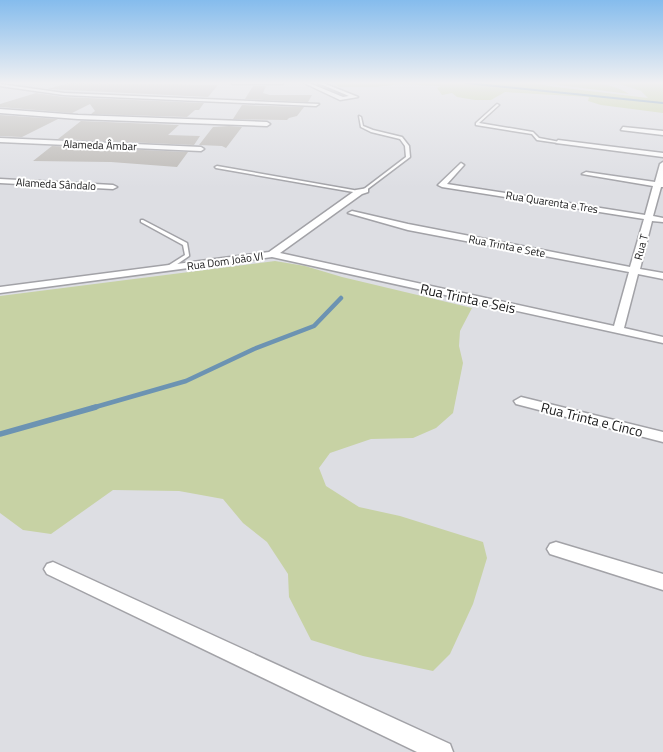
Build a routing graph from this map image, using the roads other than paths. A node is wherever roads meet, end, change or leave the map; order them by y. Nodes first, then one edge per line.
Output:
1 (81, 118) edge
2 (360, 118) edge
3 (482, 118) edge
4 (267, 124) dead end
5 (623, 129) dead end
6 (663, 133) edge
7 (0, 140) edge
8 (558, 142) joint
9 (201, 149) dead end
10 (663, 156) edge
11 (462, 164) dead end
12 (663, 164) edge
13 (217, 167) dead end
14 (586, 174) dead end
15 (0, 181) edge
16 (660, 184) edge
17 (113, 187) dead end
18 (362, 191) junction
19 (352, 213) dead end
20 (649, 217) junction
21 (663, 220) edge
22 (142, 221) dead end
23 (272, 254) junction
24 (168, 268) junction
25 (634, 271) junction
26 (663, 276) edge
27 (0, 290) edge
28 (618, 331) junction
29 (663, 340) edge
30 (521, 401) dead end
31 (663, 437) edge
32 (556, 549) dead end
33 (53, 569) dead end
34 (663, 582) edge
35 (442, 752) edge

1 - 4 street
2 - 18 lane, Rua Dom João VI
3 - 8 lane
5 - 6 street
7 - 9 street, Alameda Âmbar
8 - 10 street
11 - 20 street, Rua Quarenta e Tres
12 - 16 street, Rua T
13 - 18 lane
14 - 16 street
15 - 17 street, Alameda Sândalo
16 - 20 street, Rua T
18 - 23 street, Rua Dom João VI
19 - 25 street, Rua Trinta e Sete
20 - 21 street, Rua Quarenta e Tres
20 - 25 street, Rua T
22 - 24 lane
23 - 24 street, Rua Dom João VI
23 - 28 street, Rua Trinta e Seis
24 - 27 street, Rua Dom João VI
25 - 26 street, Rua Trinta e Sete
25 - 28 street, Rua T
28 - 29 street, Rua Trinta e Seis
30 - 31 street, Rua Trinta e Cinco
32 - 34 street
33 - 35 street

